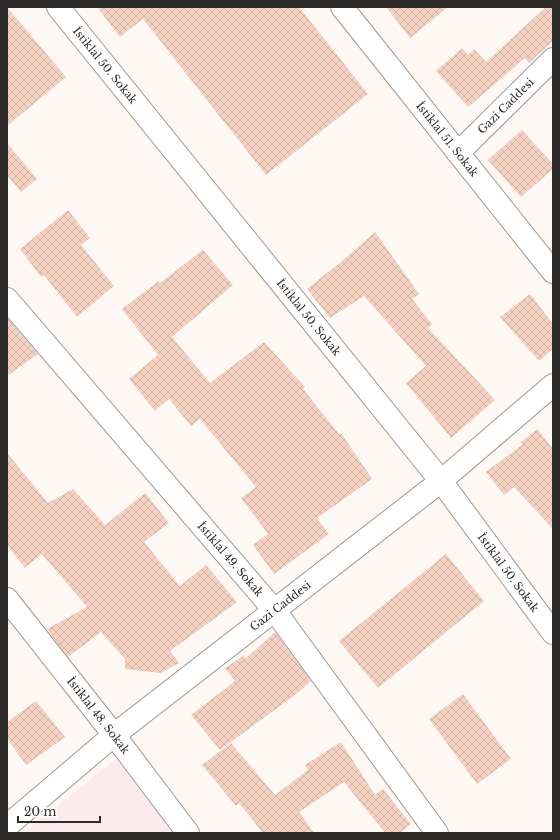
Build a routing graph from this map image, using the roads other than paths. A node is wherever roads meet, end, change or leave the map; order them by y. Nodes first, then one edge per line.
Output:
1 (58, 7) edge
2 (342, 7) edge
3 (553, 59) edge
4 (458, 153) junction
5 (553, 272) edge
6 (7, 299) edge
7 (553, 385) edge
8 (441, 482) junction
9 (7, 599) edge
10 (275, 611) junction
11 (553, 633) edge
12 (114, 735) junction
13 (7, 826) edge
14 (188, 833) edge
15 (437, 833) edge

1 - 8 street, İstiklal 50. Sokak
2 - 4 street, İstiklal 51. Sokak
3 - 4 street, Gazi Caddesi
4 - 5 street, İstiklal 51. Sokak
6 - 10 street, İstiklal 49. Sokak
7 - 8 street, Gazi Caddesi
8 - 10 street, Gazi Caddesi
8 - 11 street, İstiklal 50. Sokak
9 - 12 street, İstiklal 48. Sokak
10 - 12 street, Gazi Caddesi
10 - 15 street, İstiklal 49. Sokak
12 - 13 street, Gazi Caddesi
12 - 14 street, İstiklal 48. Sokak

